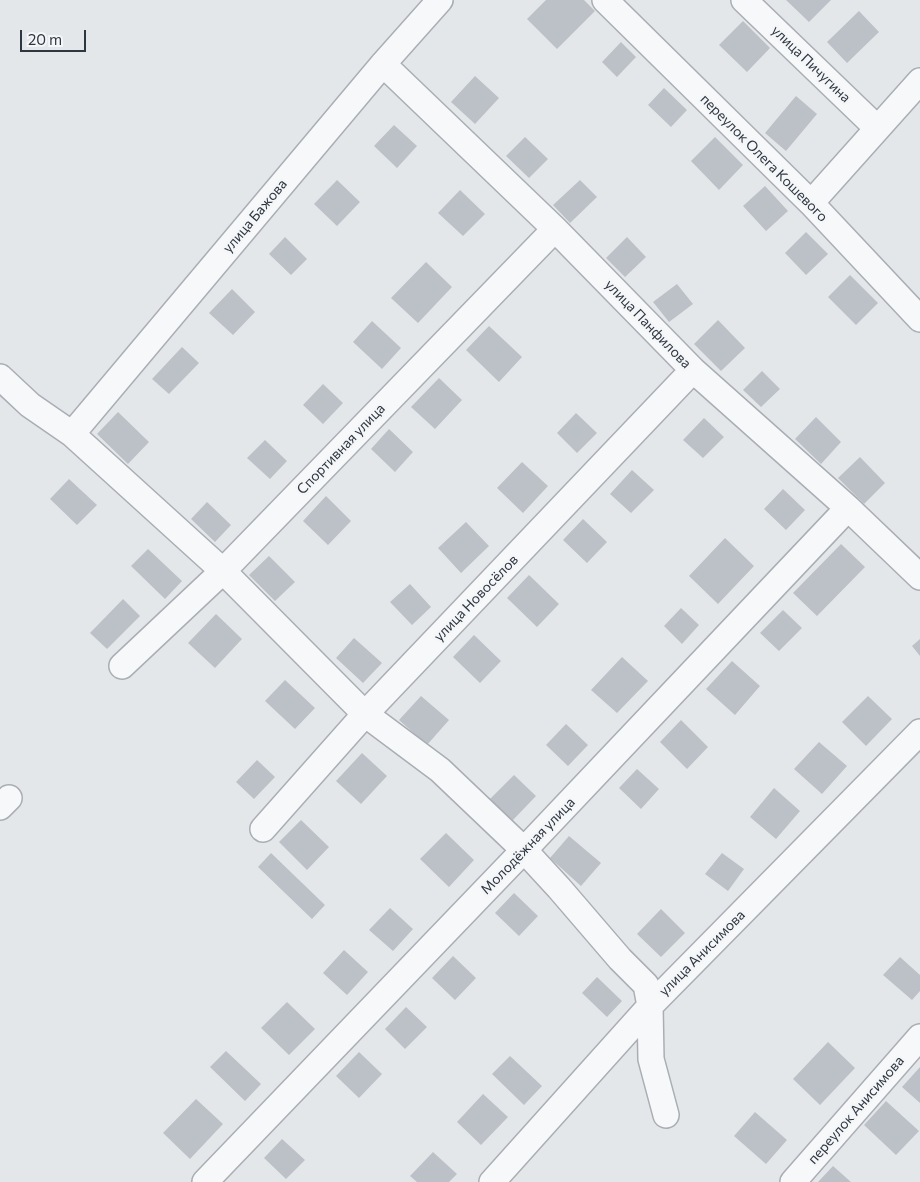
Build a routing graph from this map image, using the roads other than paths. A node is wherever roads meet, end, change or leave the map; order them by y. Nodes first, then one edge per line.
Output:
1 (440, 0) edge
2 (605, 0) edge
3 (744, 0) edge
4 (383, 64) junction
5 (920, 81) edge
6 (877, 128) junction
7 (811, 202) junction
8 (555, 229) junction
9 (920, 318) edge
10 (693, 370) junction
11 (0, 377) edge
12 (72, 434) junction
13 (848, 508) junction
14 (223, 571) junction
15 (920, 577) edge
16 (122, 666) dead end
17 (366, 714) junction
18 (920, 732) edge
19 (263, 829) dead end
20 (524, 850) junction
21 (650, 1006) junction
22 (920, 1037) edge
23 (666, 1115) dead end
24 (206, 1182) edge
25 (492, 1182) edge
26 (793, 1182) edge

1 - 4 street, улица Бажова
2 - 7 street, переулок Олега Кошевого
3 - 6 street, улица Пичугина
4 - 8 street, улица Панфилова
4 - 12 street, улица Бажова
5 - 6 street
6 - 7 street
7 - 9 street, переулок Олега Кошевого
8 - 10 street, улица Панфилова
8 - 14 street, Спортивная улица
10 - 13 street, улица Панфилова
10 - 17 street, улица Новосёлов
11 - 12 street
12 - 14 street
13 - 15 street, улица Панфилова
13 - 20 street, Молодёжная улица
14 - 16 street, Спортивная улица
14 - 17 street
17 - 19 street, улица Новосёлов
17 - 20 street
18 - 21 street, улица Анисимова
20 - 21 street
20 - 24 street, Молодёжная улица
21 - 23 street
21 - 25 street, улица Анисимова
22 - 26 street, переулок Анисимова

